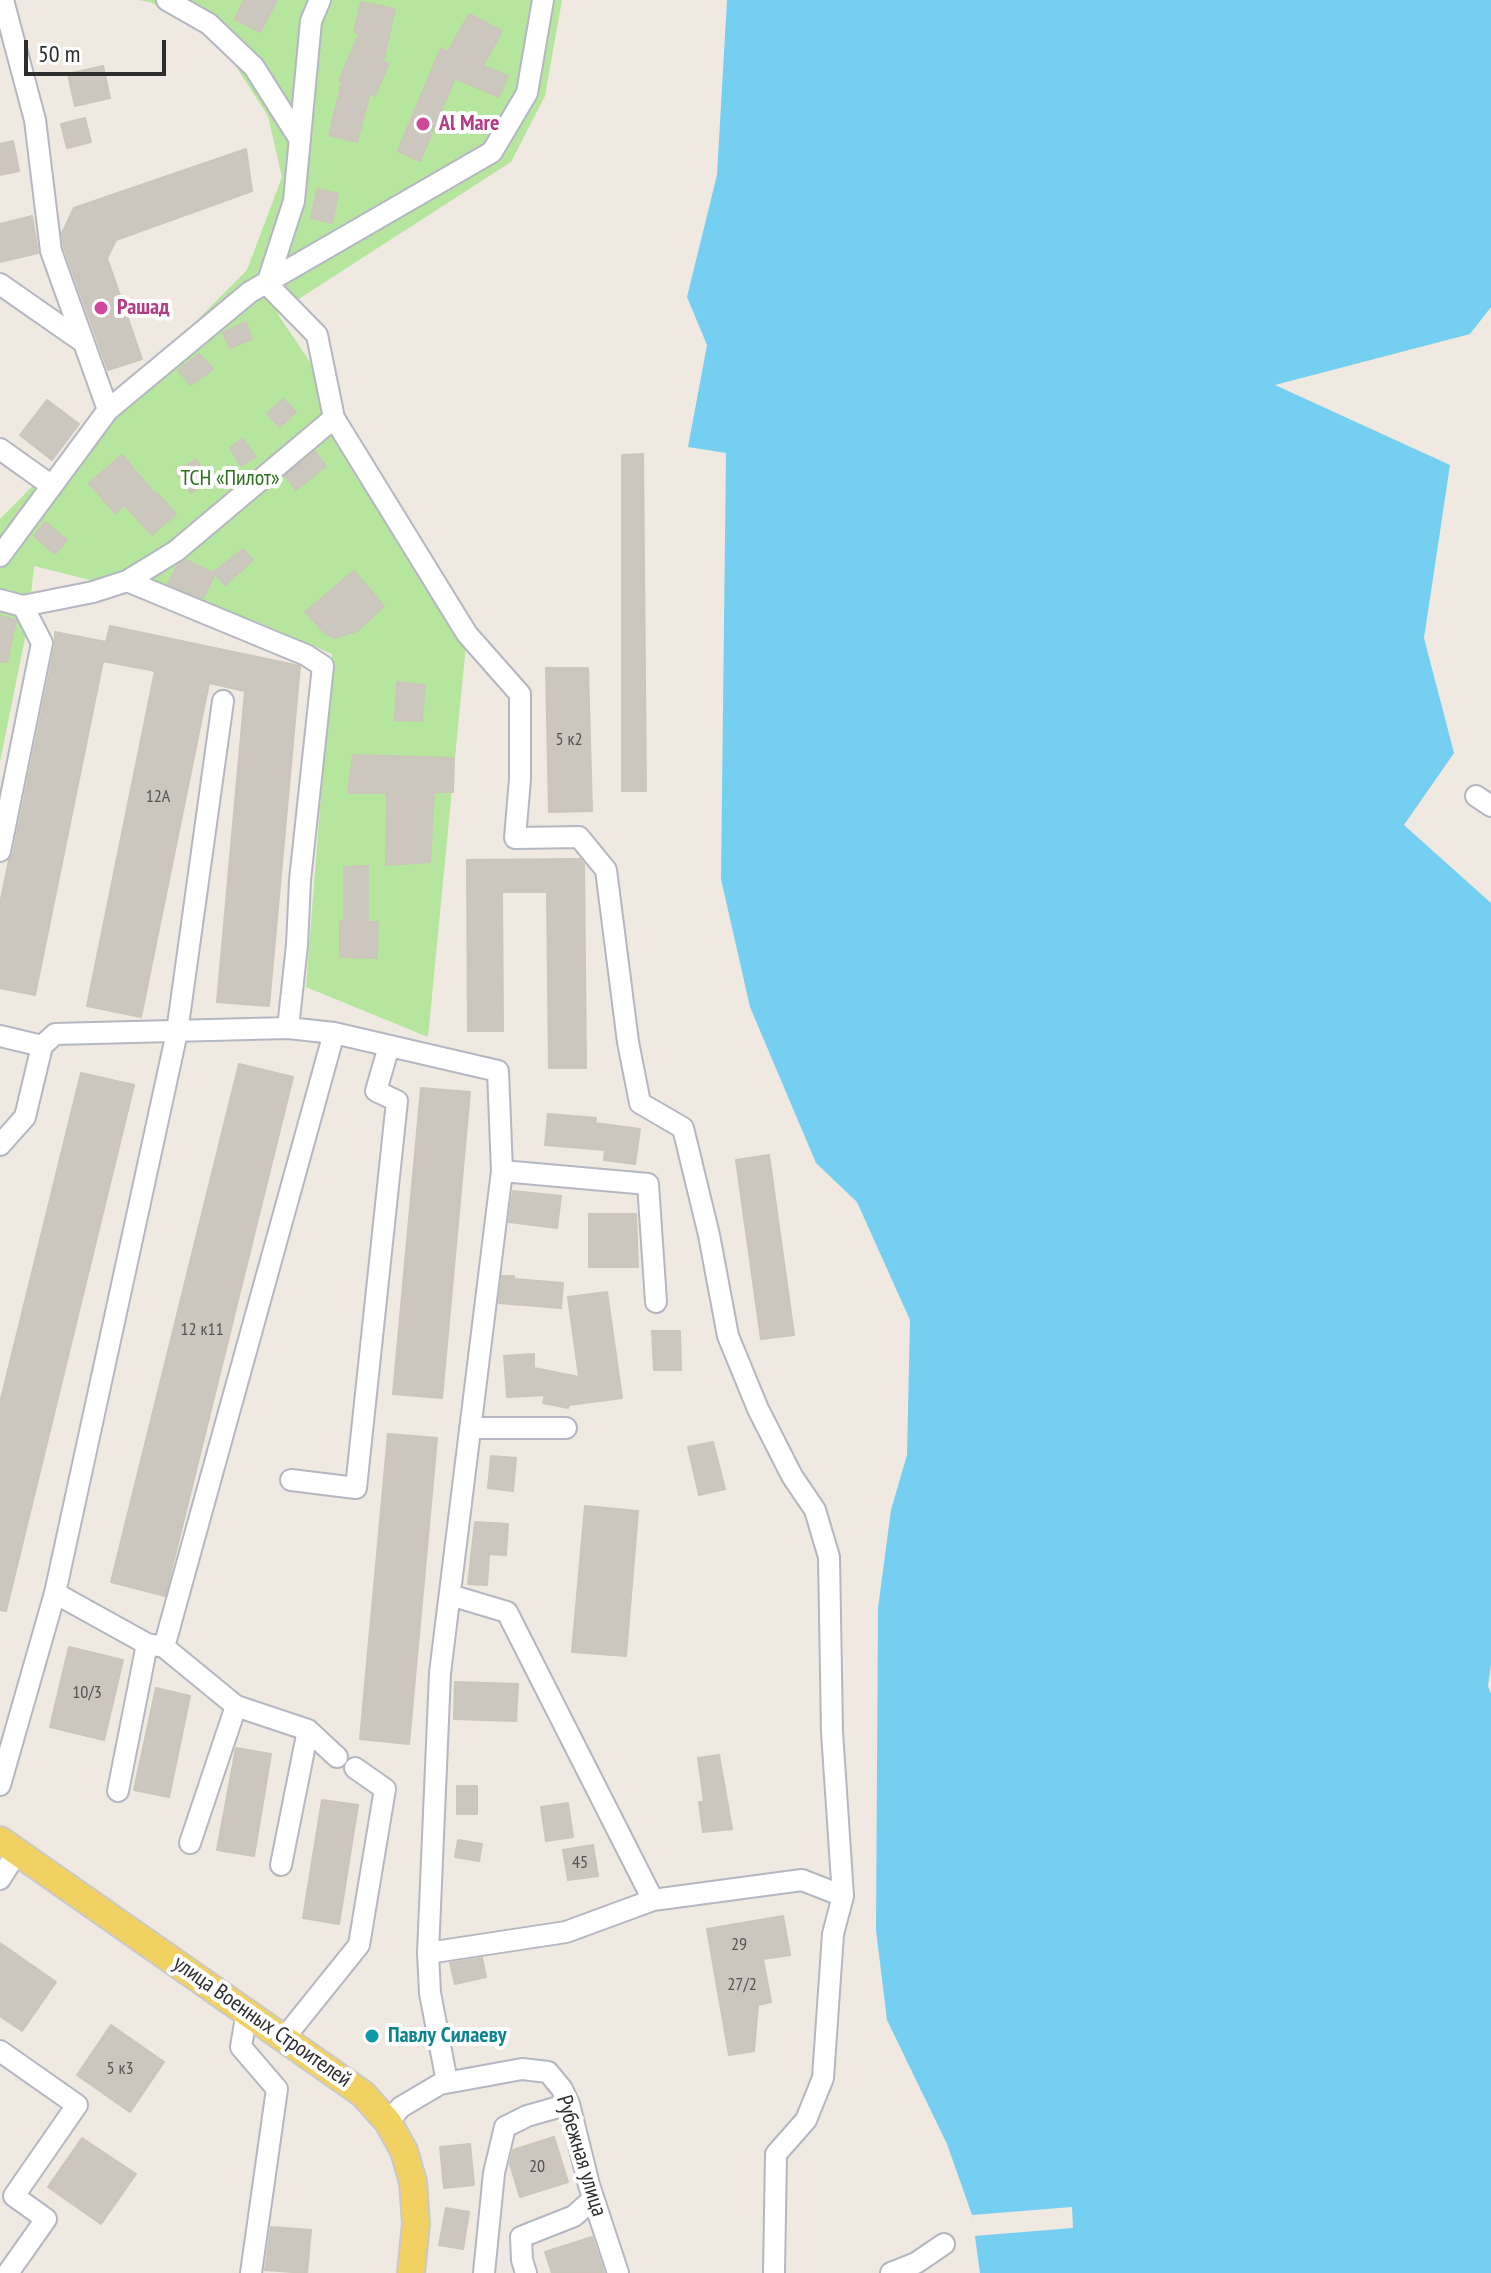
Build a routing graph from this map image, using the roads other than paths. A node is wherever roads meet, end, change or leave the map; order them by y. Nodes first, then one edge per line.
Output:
1 (3, 0) edge
2 (167, 0) edge
3 (320, 0) edge
4 (543, 0) edge
5 (300, 140) junction
6 (0, 284) edge
7 (267, 284) junction
8 (83, 342) junction
9 (108, 410) junction
10 (334, 418) junction
11 (0, 449) edge
12 (52, 486) junction
13 (0, 556) edge
14 (127, 581) junction
15 (0, 600) edge
16 (23, 606) junction
17 (223, 701) dead end
18 (0, 851) edge
19 (288, 1028) junction
20 (177, 1032) junction
21 (334, 1033) junction
22 (0, 1036) edge
23 (42, 1046) junction
24 (389, 1046) junction
25 (0, 1145) edge
26 (502, 1171) junction
27 (656, 1302) dead end
28 (470, 1428) junction
29 (566, 1428) dead end
30 (291, 1480) dead end
31 (55, 1593) junction
32 (450, 1595) junction
33 (155, 1646) junction
34 (236, 1706) junction
35 (308, 1730) junction
36 (0, 1785) edge
37 (118, 1791) dead end
38 (190, 1843) dead end
39 (9, 1846) edge
40 (281, 1865) dead end
41 (0, 1879) edge
42 (843, 1896) junction
43 (653, 1900) junction
44 (428, 1953) junction
45 (247, 2011) junction
46 (285, 2037) junction
47 (0, 2051) edge
48 (447, 2082) junction
49 (569, 2104) junction
50 (388, 2122) junction
51 (593, 2199) junction
52 (944, 2244) dead end
53 (898, 2272) edge
54 (8, 2273) edge
55 (251, 2273) edge
56 (411, 2273) edge
57 (484, 2273) edge
58 (526, 2273) edge
59 (618, 2273) edge
60 (774, 2273) edge

1 - 8 street
2 - 5 street
3 - 5 street
4 - 7 street
5 - 7 street
6 - 8 street
7 - 9 street
7 - 10 street
8 - 9 street
9 - 12 street
10 - 14 street
10 - 42 street
11 - 12 street
12 - 13 street
14 - 16 street
14 - 19 street
15 - 16 street
16 - 18 street
17 - 20 street
19 - 20 street
19 - 21 street
20 - 23 street
20 - 31 street
21 - 24 street
21 - 33 street
22 - 23 street
23 - 25 street
24 - 26 street
24 - 30 street
26 - 27 street
26 - 28 street
28 - 29 street
28 - 32 street
31 - 33 street
31 - 36 street
32 - 43 street
32 - 44 street
33 - 34 street
33 - 37 street
34 - 35 street
34 - 38 street
35 - 40 street
35 - 46 street
39 - 41 street
39 - 45 main road, улица Военных Строителей
42 - 43 street
42 - 60 street
43 - 44 street
44 - 48 street
45 - 46 main road, улица Военных Строителей
45 - 55 street
46 - 50 main road, улица Военных Строителей
47 - 54 street
48 - 49 street, Рубежная улица
48 - 50 street, Рубежная улица
49 - 51 street, Рубежная улица
49 - 57 street
50 - 56 main road, улица Военных Строителей
51 - 58 street
51 - 59 street, Рубежная улица
52 - 53 street

